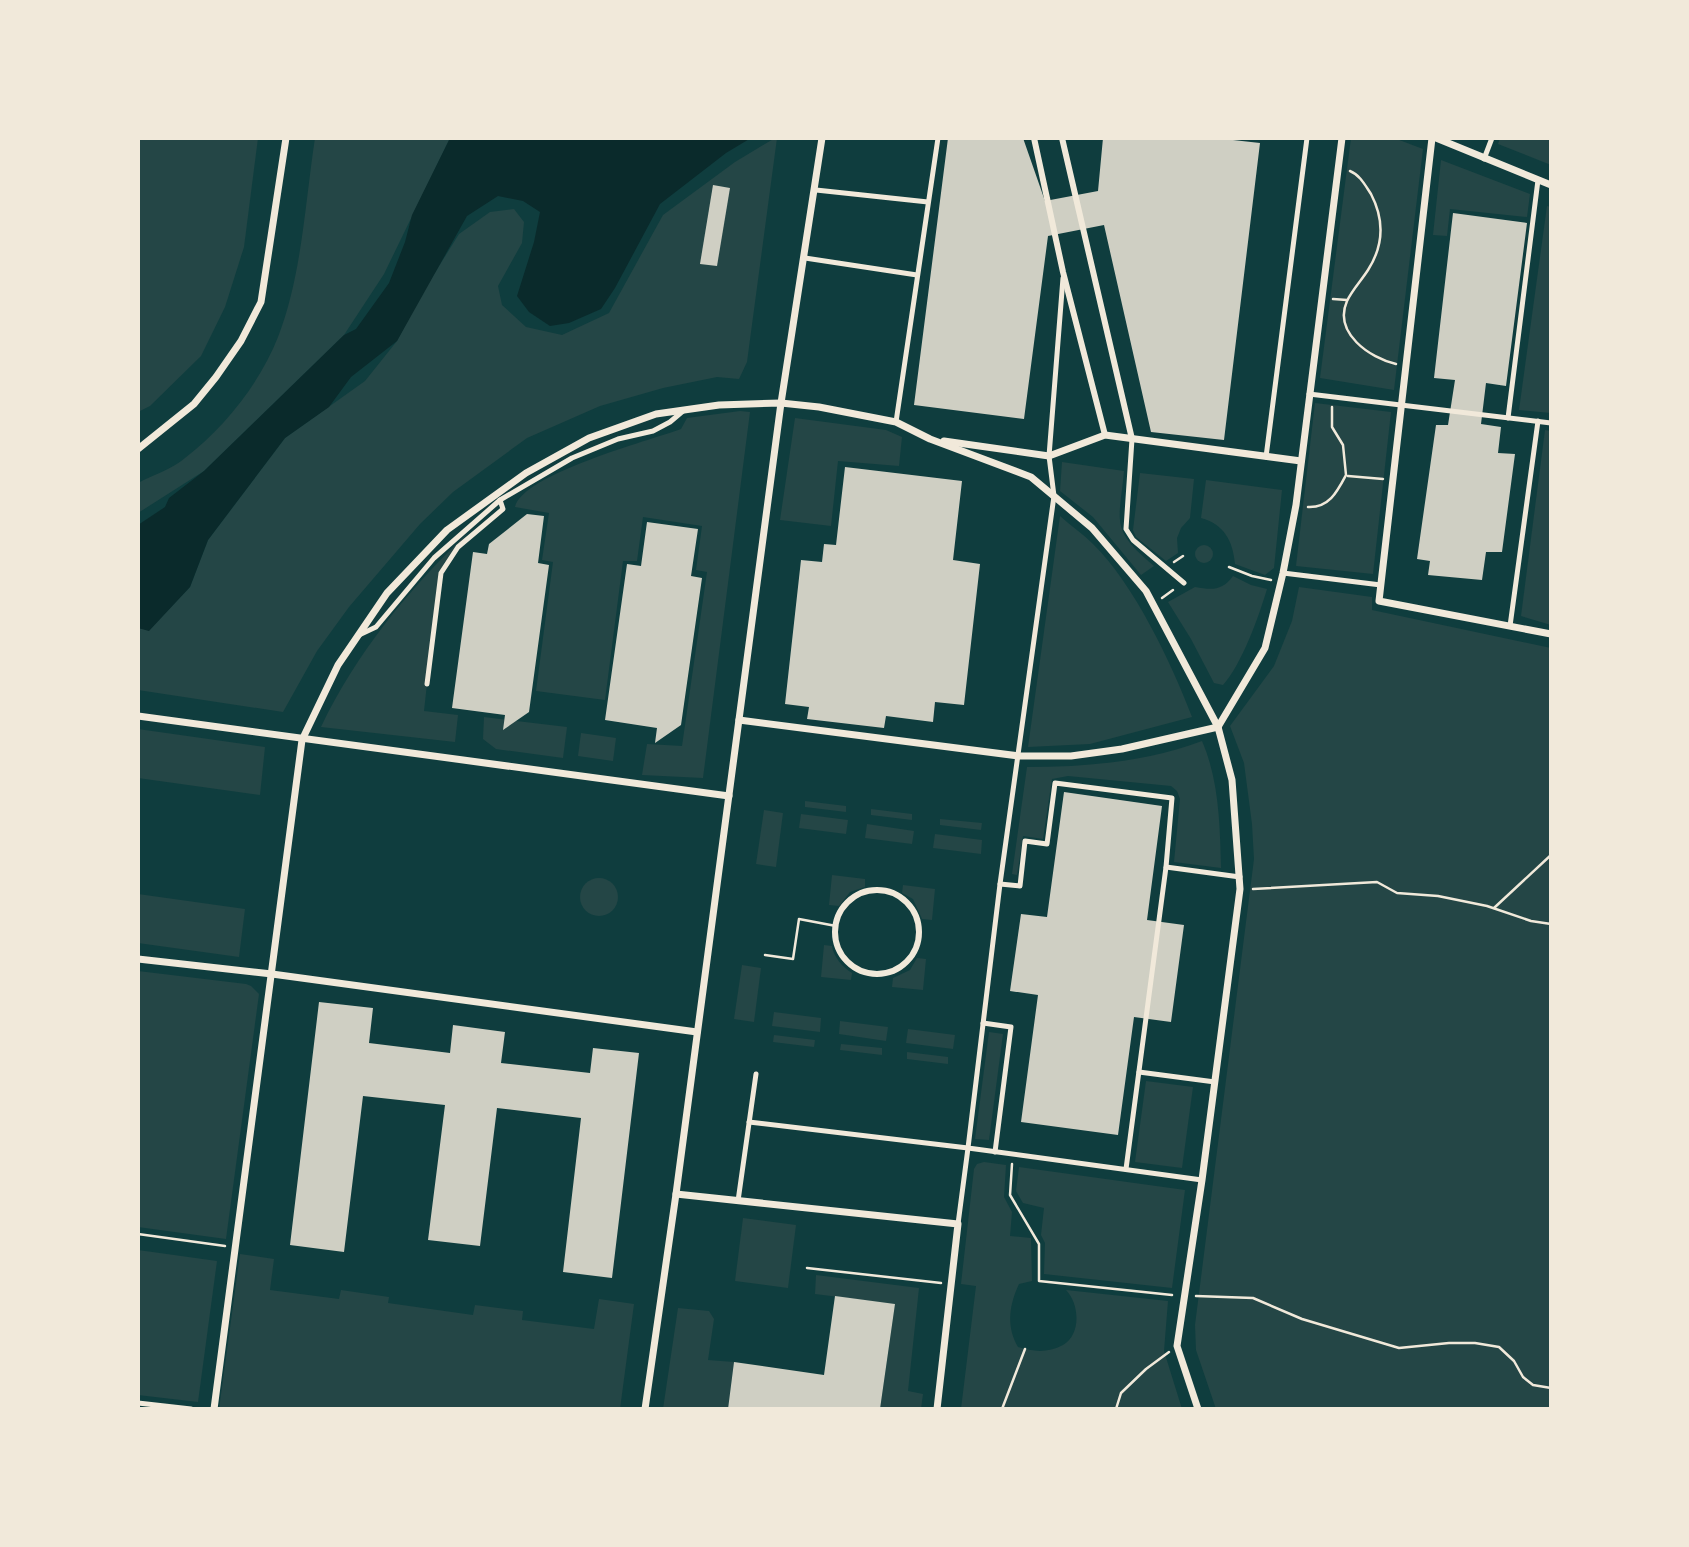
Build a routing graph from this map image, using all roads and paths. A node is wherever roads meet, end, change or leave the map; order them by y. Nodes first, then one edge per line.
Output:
1 (286, 138) edge
2 (822, 138) edge
3 (938, 138) edge
4 (1034, 138) edge
5 (1062, 138) edge
6 (1307, 138) edge
7 (1342, 138) edge
8 (1434, 138) edge
9 (1492, 138) edge
10 (1484, 159) junction
11 (1337, 170) junction
12 (1538, 180) junction
13 (1551, 185) edge
14 (816, 190) junction
15 (928, 202) junction
16 (805, 258) junction
17 (1063, 272) junction
18 (917, 275) junction
19 (1406, 367) junction
20 (1308, 394) junction
21 (1333, 396) junction
22 (781, 403) junction
23 (1402, 404) junction
24 (685, 410) junction
25 (1508, 418) junction
26 (1538, 421) junction
27 (896, 422) junction
28 (1551, 423) edge
29 (1105, 435) junction
30 (930, 439) junction
31 (1132, 439) junction
32 (138, 449) edge
33 (1049, 456) junction
34 (1266, 457) junction
35 (1301, 461) junction
36 (1346, 475) junction
37 (1393, 480) junction
38 (1054, 496) junction
39 (500, 500) junction
40 (1296, 505) junction
41 (1229, 567) dead end
42 (1283, 577) junction
43 (1184, 583) dead end
44 (1381, 585) junction
45 (1510, 626) junction
46 (1551, 634) edge
47 (359, 635) junction
48 (427, 684) dead end
49 (138, 716) edge
50 (739, 720) junction
51 (1218, 727) junction
52 (302, 740) junction
53 (1019, 757) junction
54 (729, 796) junction
55 (1551, 855) edge
56 (1166, 867) junction
57 (1240, 877) junction
58 (1000, 884) junction
59 (1240, 889) junction
60 (1494, 908) junction
61 (1551, 924) edge
62 (836, 926) junction
63 (765, 955) dead end
64 (138, 959) edge
65 (272, 974) junction
66 (983, 1023) junction
67 (697, 1032) junction
68 (1139, 1072) junction
69 (756, 1074) dead end
70 (1215, 1082) junction
71 (749, 1122) junction
72 (968, 1148) junction
73 (995, 1152) junction
74 (1013, 1154) junction
75 (1126, 1170) junction
76 (1202, 1180) junction
77 (676, 1194) junction
78 (738, 1200) junction
79 (958, 1224) junction
80 (138, 1234) edge
81 (235, 1247) junction
82 (807, 1268) dead end
83 (951, 1284) junction
84 (1185, 1296) junction
85 (1177, 1346) junction
86 (1025, 1349) dead end
87 (1551, 1388) edge
88 (138, 1402) edge
89 (191, 1409) edge
90 (214, 1409) edge
91 (645, 1409) edge
92 (937, 1409) edge
93 (1002, 1409) edge
94 (1116, 1409) edge
95 (1198, 1409) edge

1 - 32 street
2 - 14 street
3 - 15 lane
4 - 17 street
5 - 31 street
6 - 34 lane
7 - 11 street
8 - 10 street
8 - 19 street
9 - 10 lane
10 - 12 street
11 - 19 path
11 - 20 street
12 - 13 street
12 - 25 lane
14 - 15 lane
14 - 16 street
15 - 18 lane
16 - 18 lane
16 - 22 street
17 - 29 street
17 - 33 lane
18 - 27 lane
19 - 23 street
20 - 21 lane
20 - 35 street
21 - 23 lane
21 - 36 path
22 - 24 street
22 - 27 street
22 - 50 street
23 - 25 lane
23 - 37 street
24 - 39 lane
24 - 47 street
25 - 26 lane
26 - 28 lane
26 - 45 lane
27 - 30 street
29 - 31 street
29 - 33 street
30 - 33 street
30 - 38 street
31 - 34 street
31 - 43 lane
33 - 38 lane
34 - 35 street
35 - 40 street
36 - 37 path
36 - 40 path
37 - 44 street
38 - 51 street
38 - 53 lane
39 - 47 lane
39 - 48 lane
40 - 42 street
41 - 42 path
42 - 44 lane
42 - 51 street
44 - 45 street
45 - 46 street
47 - 52 street
49 - 52 street
50 - 53 street
50 - 54 street
51 - 53 street
51 - 57 street
52 - 54 street
52 - 65 street
53 - 58 lane
54 - 67 street
55 - 60 path
56 - 57 lane
56 - 58 lane
56 - 68 lane
57 - 59 street
58 - 66 lane
59 - 60 path
59 - 70 street
60 - 61 path
62 - 62 street
62 - 63 path
64 - 65 street
65 - 67 street
65 - 81 street
66 - 72 lane
66 - 73 lane
67 - 77 street
68 - 70 lane
68 - 75 lane
69 - 71 lane
70 - 76 street
71 - 72 lane
71 - 78 lane
72 - 73 lane
72 - 79 lane
73 - 74 lane
74 - 75 lane
74 - 84 path
75 - 76 lane
76 - 84 street
77 - 78 street
77 - 91 street
78 - 79 street
79 - 83 street
80 - 81 path
81 - 90 street
82 - 83 path
83 - 92 street
84 - 85 street
84 - 87 path
85 - 94 path
85 - 95 street
86 - 93 path
88 - 89 lane

